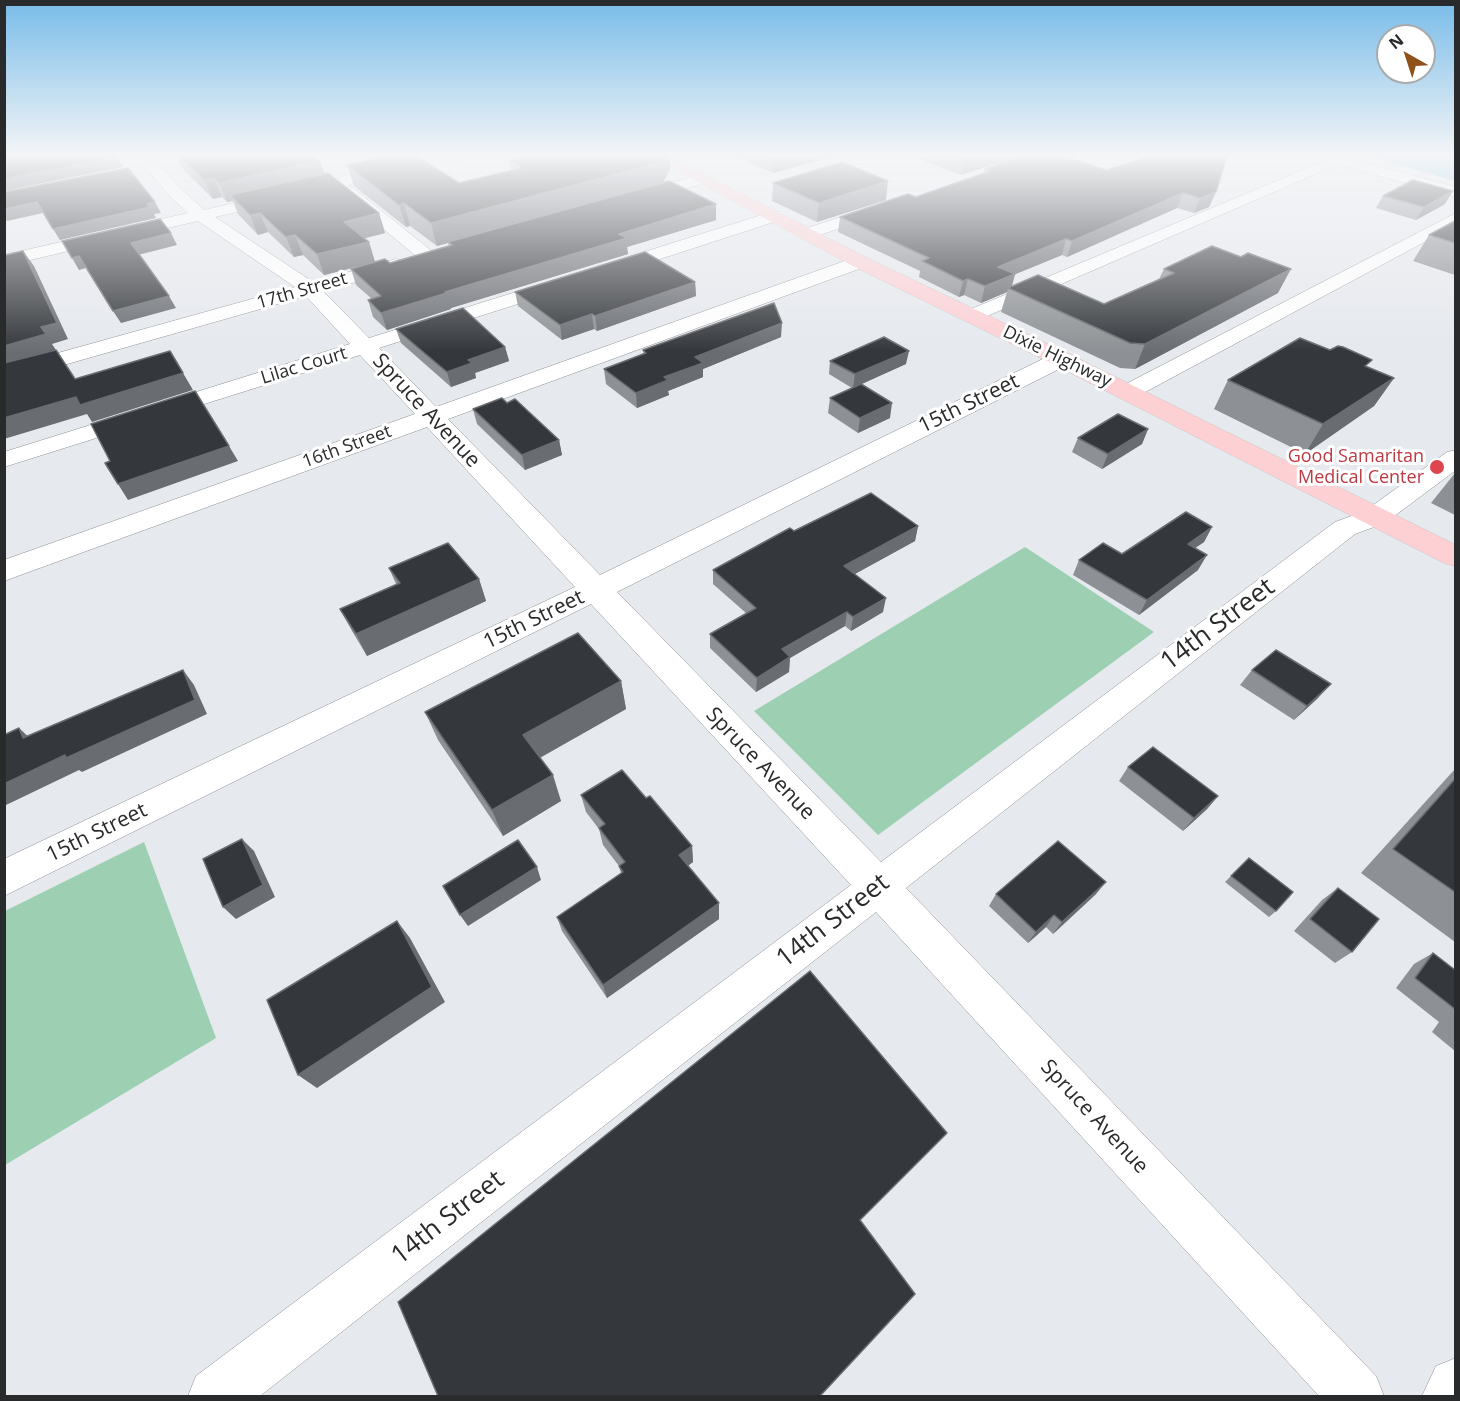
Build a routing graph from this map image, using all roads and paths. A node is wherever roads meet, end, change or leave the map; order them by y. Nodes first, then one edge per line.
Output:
1 (173, 221) edge
2 (209, 221) edge
3 (384, 221) edge
4 (757, 221) edge
5 (784, 221) edge
6 (844, 221) edge
7 (1186, 221) edge
8 (1449, 221) edge
9 (807, 234) junction
10 (449, 250) edge
11 (427, 256) junction
12 (4, 261) edge
13 (860, 262) junction
14 (596, 273) edge
15 (573, 280) edge
16 (310, 289) junction
17 (971, 316) junction
18 (364, 347) junction
19 (1061, 359) junction
20 (4, 375) edge
21 (1128, 392) junction
22 (431, 417) junction
23 (1455, 457) edge
24 (4, 460) edge
25 (1375, 517) junction
26 (1455, 557) edge
27 (4, 571) edge
28 (595, 590) junction
29 (4, 878) edge
30 (878, 887) junction
31 (1455, 1386) edge
32 (216, 1396) edge
33 (1356, 1396) edge
34 (1450, 1396) edge

1 - 12 street
2 - 16 street, Spruce Avenue
3 - 11 street
4 - 14 street
5 - 9 main road, Dixie Highway
6 - 9 street
7 - 17 street
8 - 21 street
9 - 13 main road, Dixie Highway
10 - 11 street, 17th Street
11 - 16 street, 17th Street
13 - 17 main road, Dixie Highway
13 - 22 street, 16th Street
15 - 18 street, Lilac Court
16 - 18 street, Spruce Avenue
16 - 20 street, 17th Street
17 - 19 main road, Dixie Highway
18 - 22 street, Spruce Avenue
18 - 24 street, Lilac Court
19 - 21 main road, Dixie Highway
19 - 28 street, 15th Street
21 - 25 main road, Dixie Highway
22 - 27 street, 16th Street
22 - 28 street, Spruce Avenue
23 - 25 street, 14th Street
25 - 26 main road, Dixie Highway
25 - 30 street, 14th Street
28 - 29 street, 15th Street
28 - 30 street, Spruce Avenue
30 - 32 street, 14th Street
30 - 33 street, Spruce Avenue
31 - 34 street

